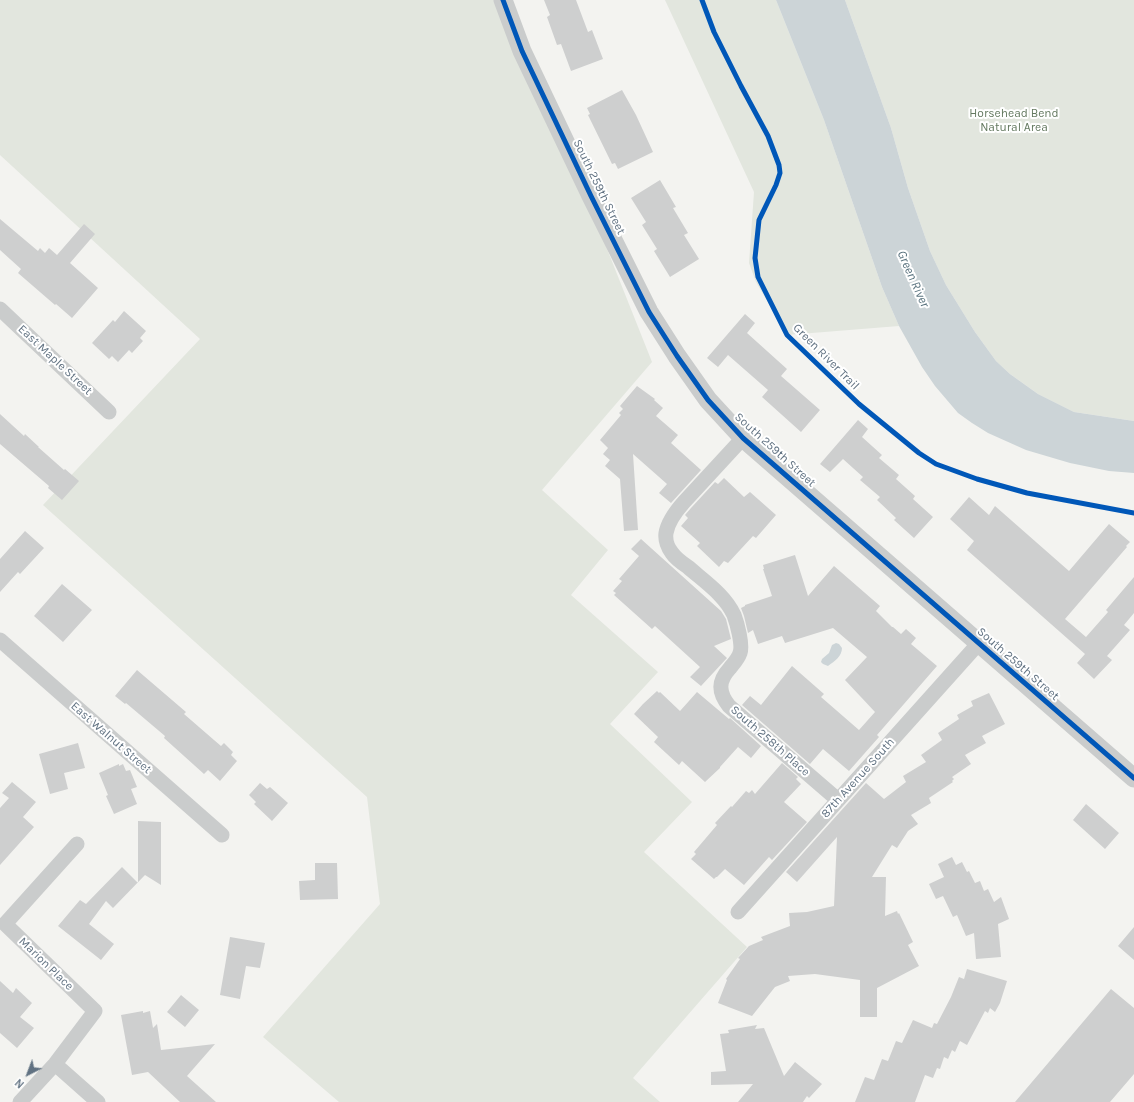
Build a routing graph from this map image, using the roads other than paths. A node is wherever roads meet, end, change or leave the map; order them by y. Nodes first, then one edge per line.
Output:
1 (503, 0) edge
2 (0, 309) edge
3 (109, 412) dead end
4 (743, 438) junction
5 (0, 640) edge
6 (979, 643) junction
7 (1134, 778) edge
8 (838, 800) junction
9 (222, 835) dead end
10 (77, 844) dead end
11 (738, 912) dead end
12 (55, 1064) junction
13 (20, 1102) edge
14 (98, 1102) edge

1 - 4 street, South 259th Street
2 - 3 street, East Maple Street
4 - 6 street, South 259th Street
4 - 8 street, South 258th Place
5 - 9 street, East Walnut Street
6 - 7 street, South 259th Street
6 - 8 street, 87th Avenue South
8 - 11 street, 87th Avenue South
10 - 12 street, Marion Place
12 - 13 street
12 - 14 street

